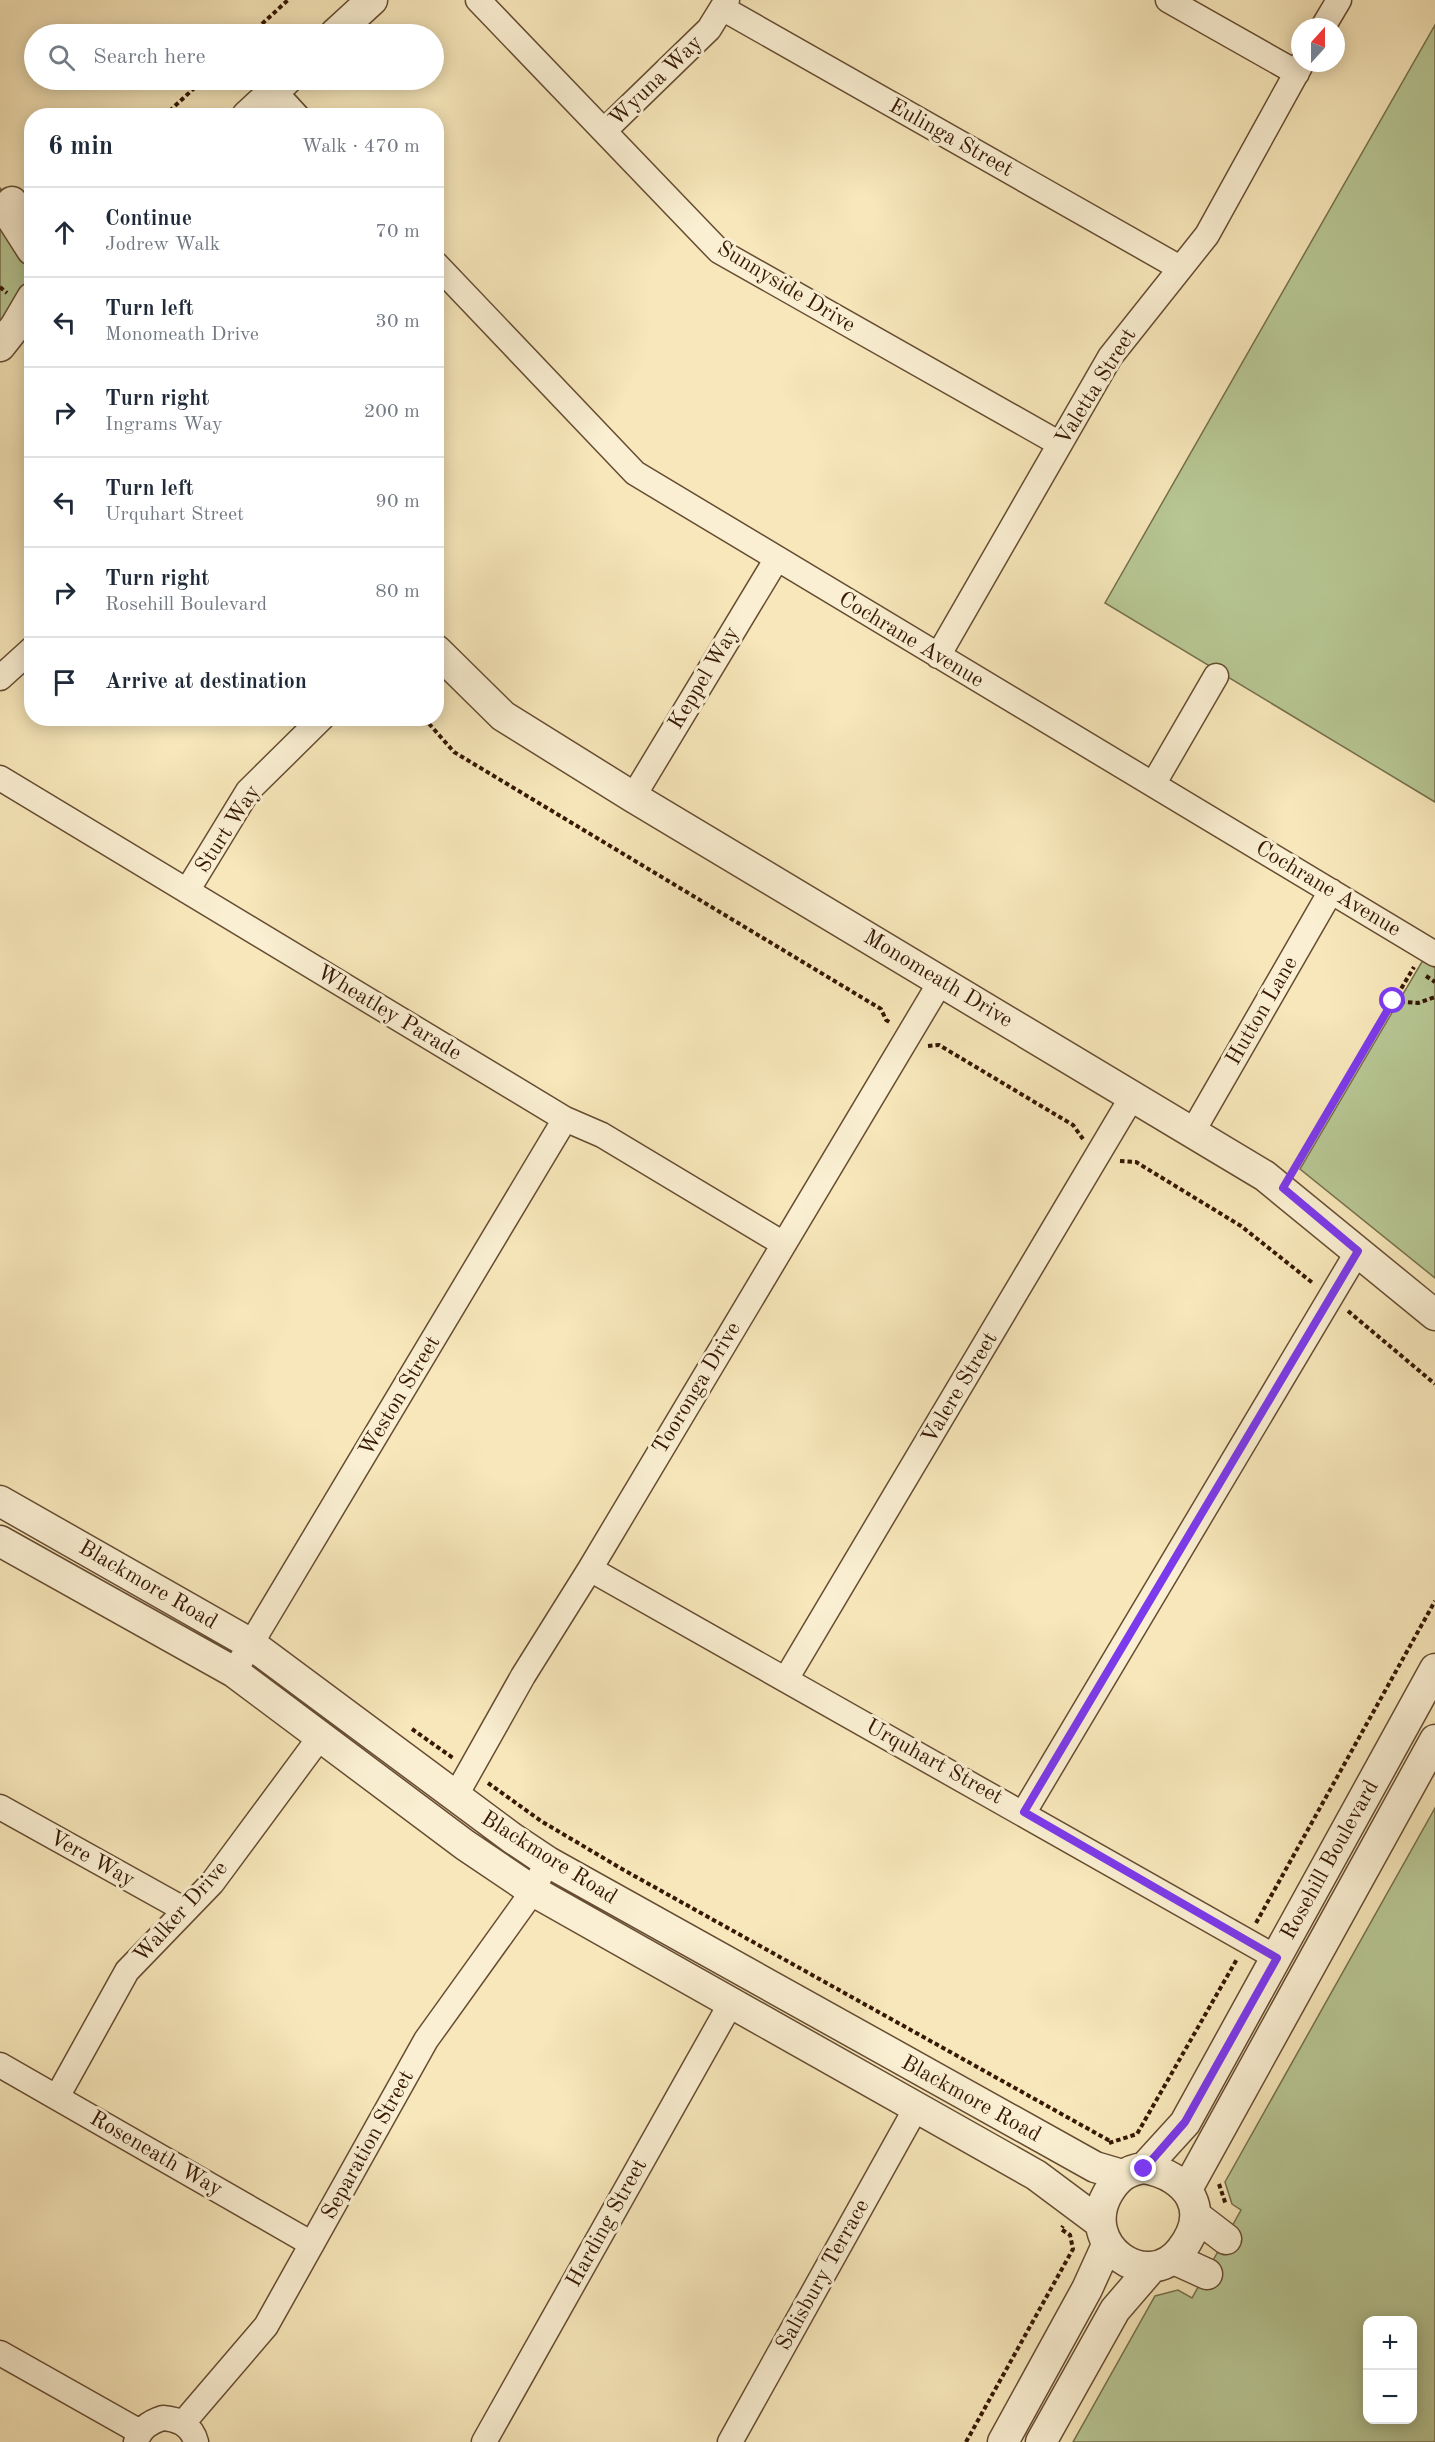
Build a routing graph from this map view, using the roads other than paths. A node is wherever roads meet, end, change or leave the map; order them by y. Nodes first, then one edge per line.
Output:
1 (372, 0) edge
2 (478, 0) edge
3 (1168, 0) edge
4 (1339, 0) edge
5 (725, 4) edge
6 (1328, 18) edge
7 (346, 24) edge
8 (1291, 63) edge
9 (1298, 72) edge
10 (275, 90) edge
11 (283, 90) edge
12 (256, 108) edge
13 (293, 108) edge
14 (604, 131) junction
15 (15, 199) edge
16 (24, 237) edge
17 (1180, 268) junction
18 (444, 272) edge
19 (24, 312) edge
20 (24, 332) edge
21 (0, 346) edge
22 (1060, 444) junction
23 (776, 560) junction
24 (24, 656) edge
25 (938, 656) junction
26 (444, 658) edge
27 (1216, 676) dead end
28 (0, 678) edge
29 (314, 726) edge
30 (0, 778) edge
31 (1154, 783) junction
32 (633, 797) junction
33 (187, 891) junction
34 (1330, 891) junction
35 (1430, 951) edge
36 (941, 981) junction
37 (1132, 1096) junction
38 (565, 1119) junction
39 (1193, 1131) junction
40 (782, 1243) junction
41 (1358, 1251) junction
42 (1435, 1315) edge
43 (0, 1501) edge
44 (0, 1541) edge
45 (590, 1569) junction
46 (251, 1644) junction
47 (1435, 1669) edge
48 (234, 1672) junction
49 (786, 1679) junction
50 (320, 1737) junction
51 (1435, 1740) edge
52 (455, 1797) junction
53 (0, 1807) edge
54 (1024, 1812) junction
55 (548, 1862) junction
56 (532, 1891) junction
57 (185, 1910) junction
58 (1277, 1958) junction
59 (731, 2003) junction
60 (0, 2065) edge
61 (57, 2097) junction
62 (916, 2108) junction
63 (1120, 2170) junction
64 (1191, 2203) junction
65 (1103, 2234) junction
66 (1226, 2239) dead end
67 (312, 2244) junction
68 (1163, 2263) junction
69 (1207, 2274) dead end
70 (0, 2353) edge
71 (190, 2433) edge
72 (138, 2437) edge
73 (484, 2442) edge
74 (730, 2442) edge
75 (1003, 2442) edge
76 (1041, 2442) edge

1 - 7 street
2 - 14 street, Sunnyside Drive
3 - 8 street
4 - 6 street
5 - 14 street, Wyuna Way
5 - 17 street, Eulinga Street
9 - 17 street, Valetta Street
10 - 12 street
11 - 13 street
14 - 22 street, Sunnyside Drive
15 - 16 street
17 - 22 street, Valetta Street
18 - 23 street, Cochrane Avenue
19 - 21 street
20 - 21 street
22 - 25 street, Valetta Street
23 - 25 street, Cochrane Avenue
23 - 32 street, Keppel Way
24 - 28 street
25 - 31 street, Cochrane Avenue
26 - 32 street, Monomeath Drive
27 - 31 street
29 - 33 street, Sturt Way
30 - 33 street, Wheatley Parade
31 - 34 street, Cochrane Avenue
32 - 36 street, Monomeath Drive
33 - 38 street, Wheatley Parade
34 - 35 street, Cochrane Avenue
34 - 39 street, Hutton Lane
36 - 37 street, Monomeath Drive
36 - 40 street, Tooronga Drive
37 - 39 street, Monomeath Drive
37 - 49 street, Valere Street
38 - 40 street, Wheatley Parade
38 - 46 street, Weston Street
39 - 41 street, Monomeath Drive
40 - 45 street, Tooronga Drive
41 - 42 street, Monomeath Drive
41 - 54 street
43 - 46 street, Blackmore Road
44 - 48 street, Blackmore Road
45 - 49 street, Urquhart Street
45 - 52 street, Tooronga Drive
46 - 48 street, Weston Street
46 - 52 street, Blackmore Road
47 - 58 street, Rosehill Boulevard
48 - 50 street, Blackmore Road
49 - 54 street, Urquhart Street
50 - 56 street, Blackmore Road
50 - 57 street, Walker Drive
51 - 64 street, Rosehill Boulevard
52 - 55 street, Blackmore Road
53 - 57 street, Vere Way
54 - 58 street, Urquhart Street
55 - 56 street, Separation Street
55 - 63 street, Blackmore Road
56 - 59 street, Blackmore Road
56 - 67 street, Separation Street
57 - 61 street, Walker Drive
58 - 63 street, Rosehill Boulevard
59 - 62 street, Blackmore Road
59 - 73 street, Harding Street
60 - 61 street, Roseneath Way
61 - 67 street, Roseneath Way
62 - 65 street, Blackmore Road
62 - 74 street, Salisbury Terrace
63 - 64 street
63 - 65 street
64 - 66 street
64 - 68 street
65 - 68 street
65 - 75 street
67 - 71 street, Separation Street
68 - 69 street
68 - 76 street
70 - 72 street
71 - 72 street

